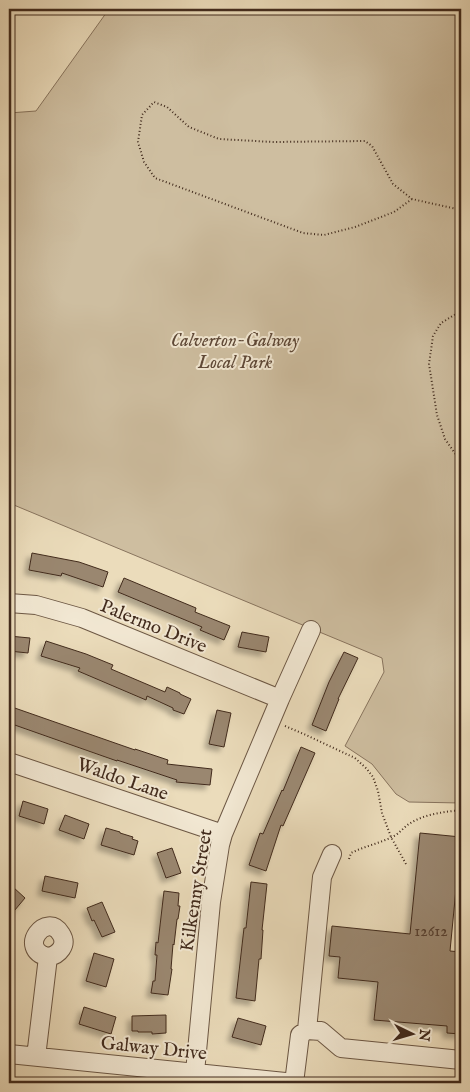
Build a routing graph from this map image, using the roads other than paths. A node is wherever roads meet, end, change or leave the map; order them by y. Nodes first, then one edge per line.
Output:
1 (9, 602) edge
2 (311, 630) dead end
3 (280, 700) junction
4 (9, 762) edge
5 (223, 834) junction
6 (340, 856) road end
7 (48, 957) dead end
8 (307, 1030) junction
9 (9, 1054) edge
10 (36, 1057) junction
11 (461, 1060) edge
12 (194, 1078) edge
13 (295, 1083) edge

1 - 3 street, Palermo Drive
2 - 3 street, Kilkenny Street
3 - 5 street, Kilkenny Street
4 - 5 street, Waldo Lane
5 - 12 street, Kilkenny Street
6 - 8 street
7 - 10 street
8 - 11 street
8 - 13 street
9 - 10 street, Galway Drive
10 - 12 street, Galway Drive
12 - 13 street, Galway Drive

